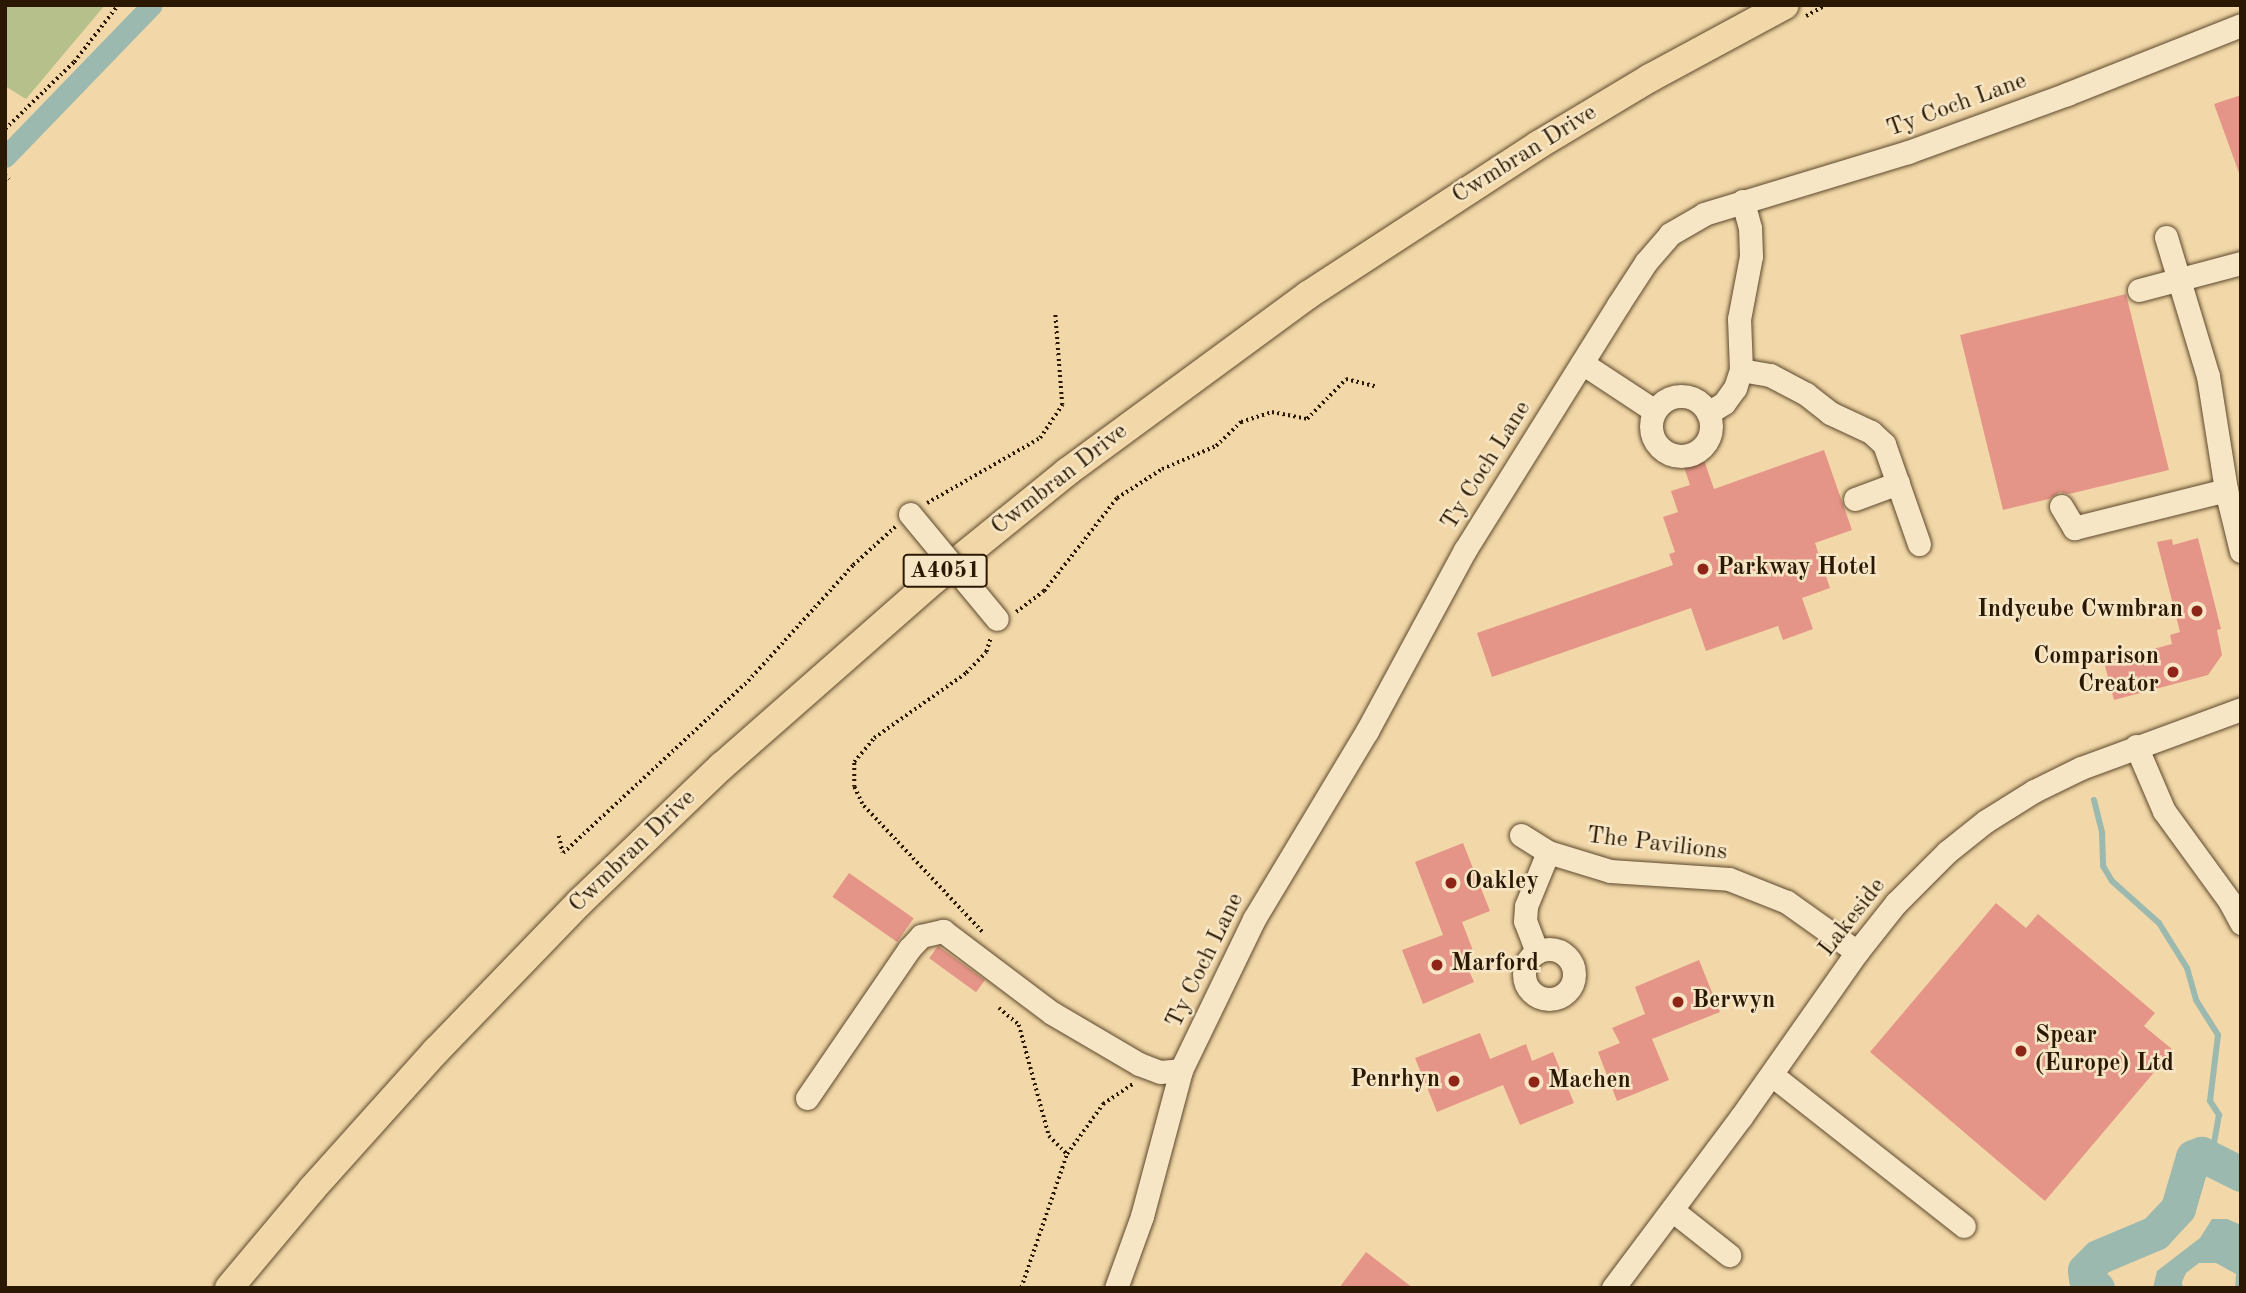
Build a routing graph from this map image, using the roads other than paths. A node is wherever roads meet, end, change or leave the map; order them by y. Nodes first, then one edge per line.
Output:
1 (1785, 5) edge
2 (2241, 25) edge
3 (1743, 201) junction
4 (2166, 237) dead end
5 (2241, 263) edge
6 (2181, 282) junction
7 (2139, 290) dead end
8 (1582, 363) junction
9 (1741, 370) junction
10 (1655, 411) junction
11 (1708, 413) junction
12 (1898, 482) junction
13 (2226, 490) junction
14 (1855, 499) dead end
15 (2061, 506) dead end
16 (910, 514) road end
17 (1919, 544) dead end
18 (2241, 551) edge
19 (997, 619) road end
20 (2241, 709) edge
21 (2136, 746) junction
22 (1521, 835) dead end
23 (1548, 852) junction
24 (2241, 923) edge
25 (1537, 952) dead end
26 (1857, 952) junction
27 (1171, 1071) junction
28 (1772, 1075) junction
29 (807, 1098) dead end
30 (1672, 1210) junction
31 (1964, 1226) dead end
32 (1730, 1255) dead end
33 (229, 1288) edge
34 (1116, 1288) edge
35 (1614, 1288) edge

1 - 33 main road, Cwmbran Drive / A4051
2 - 3 street, Ty Coch Lane
3 - 8 street, Ty Coch Lane
3 - 9 street
4 - 6 street
5 - 6 street
6 - 7 street
6 - 13 street
8 - 10 street
8 - 27 street, Ty Coch Lane
9 - 11 street
9 - 12 street
10 - 11 street
10 - 11 street
12 - 14 street
12 - 17 street
13 - 15 street
13 - 18 street
16 - 19 street, bridge
20 - 21 street, Lakeside
21 - 24 street
21 - 26 street, Lakeside
22 - 23 street, The Pavilions
23 - 25 street
23 - 26 street, The Pavilions
26 - 28 street, Lakeside
27 - 29 street
27 - 34 street, Ty Coch Lane
28 - 30 street, Lakeside
28 - 31 street
30 - 32 street
30 - 35 street, Lakeside

